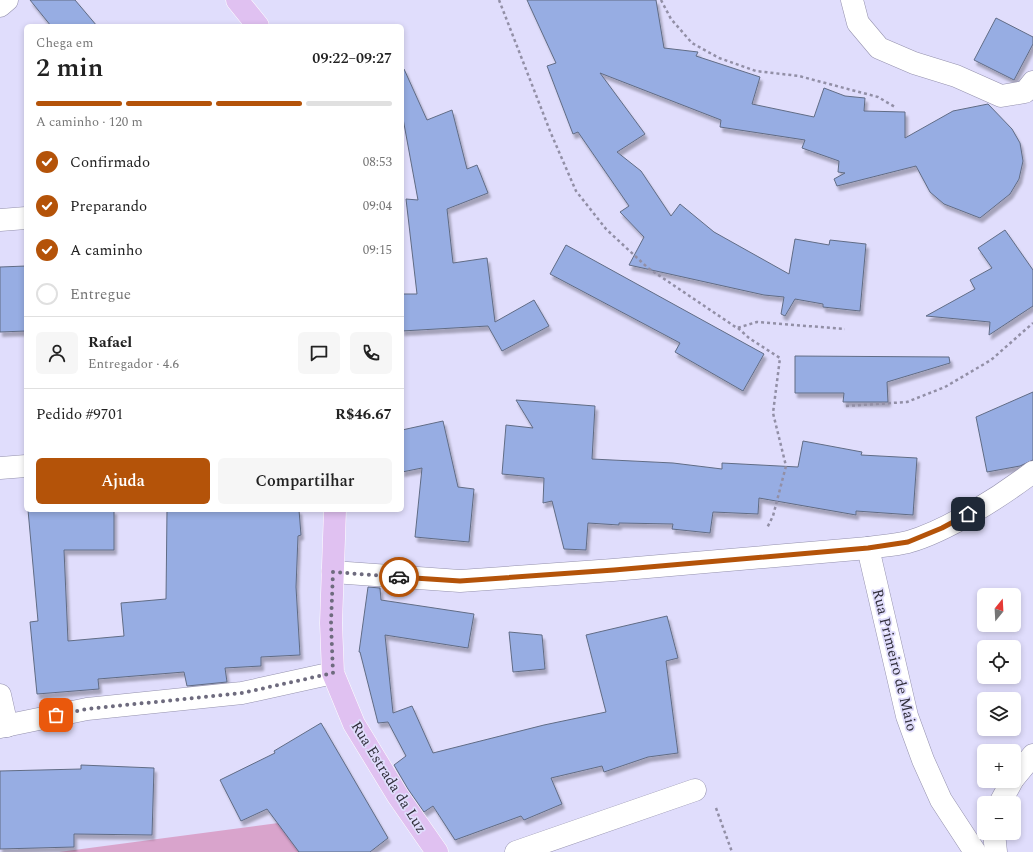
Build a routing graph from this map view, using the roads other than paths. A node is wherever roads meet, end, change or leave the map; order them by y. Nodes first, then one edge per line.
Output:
1 (7, 0) edge
2 (237, 0) edge
3 (852, 0) edge
4 (0, 6) edge
5 (256, 24) edge
6 (1033, 82) edge
7 (24, 218) edge
8 (0, 220) edge
9 (24, 466) edge
10 (0, 468) edge
11 (1033, 472) edge
12 (335, 512) edge
13 (868, 548) junction
14 (333, 572) junction
15 (333, 673) junction
16 (0, 695) edge
17 (3, 726) edge
18 (1033, 755) edge
19 (1021, 770) edge
20 (695, 790) road end
21 (995, 840) edge
22 (437, 852) edge
23 (516, 852) edge
24 (975, 852) edge
25 (996, 852) edge

1 - 4 street
2 - 5 main road
3 - 6 street
7 - 8 street
9 - 10 street
11 - 13 street
12 - 14 main road, Rua Estrada da Luz
13 - 14 street
13 - 24 street, Rua Primeiro de Maio
14 - 15 main road, Rua Estrada da Luz
15 - 17 street
15 - 22 main road, Rua Estrada da Luz
16 - 17 street
18 - 19 street
20 - 23 street
21 - 25 street

